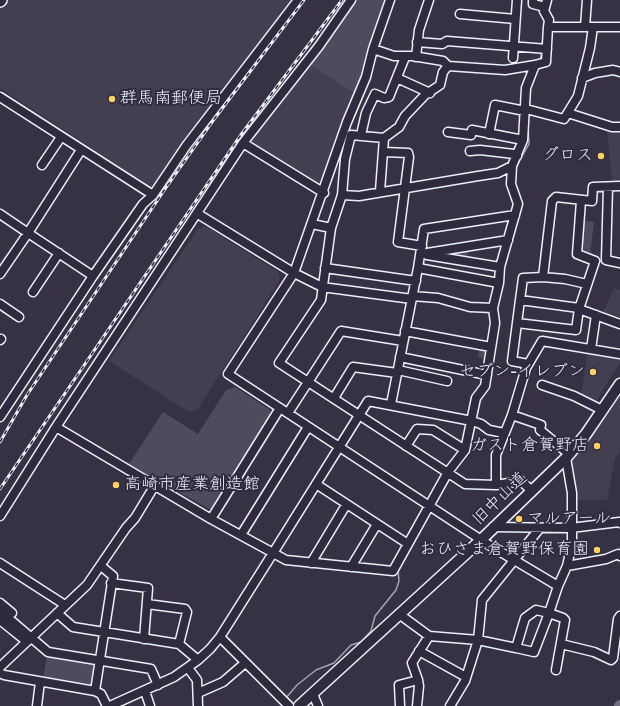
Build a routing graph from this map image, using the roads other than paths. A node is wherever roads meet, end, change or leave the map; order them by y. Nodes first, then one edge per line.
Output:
1 (298, 0) edge
2 (351, 0) edge
3 (390, 0) edge
4 (429, 0) edge
5 (517, 0) edge
6 (533, 0) edge
7 (587, 0) edge
8 (546, 3) edge
9 (460, 14) dead end
10 (515, 19) junction
11 (548, 27) junction
12 (589, 27) junction
13 (620, 27) edge
14 (417, 42) junction
15 (514, 46) junction
16 (543, 48) junction
17 (373, 49) junction
18 (416, 56) junction
19 (405, 57) junction
20 (513, 58) dead end
21 (539, 63) junction
22 (448, 66) junction
23 (619, 69) edge
24 (397, 78) junction
25 (582, 78) junction
26 (430, 93) junction
27 (0, 97) edge
28 (526, 110) junction
29 (568, 112) junction
30 (620, 127) edge
31 (448, 132) dead end
32 (489, 134) junction
33 (361, 135) junction
34 (61, 137) junction
35 (384, 138) junction
36 (523, 140) junction
37 (243, 143) junction
38 (82, 150) junction
39 (470, 151) dead end
40 (384, 152) junction
41 (517, 156) junction
42 (42, 165) dead end
43 (512, 166) junction
44 (407, 186) junction
45 (620, 186) edge
46 (608, 187) junction
47 (380, 191) junction
48 (324, 193) junction
49 (153, 195) junction
50 (342, 195) junction
51 (581, 201) junction
52 (0, 214) edge
53 (198, 214) junction
54 (515, 214) junction
55 (312, 224) junction
56 (331, 228) junction
57 (28, 233) junction
58 (508, 240) junction
59 (421, 250) junction
60 (59, 253) junction
61 (606, 260) junction
62 (620, 262) edge
63 (500, 267) junction
64 (325, 268) junction
65 (418, 268) junction
66 (294, 273) junction
67 (0, 274) edge
68 (93, 276) junction
69 (543, 277) junction
70 (416, 281) junction
71 (499, 284) junction
72 (590, 284) junction
73 (322, 287) junction
74 (33, 292) dead end
75 (412, 298) junction
76 (520, 300) junction
77 (0, 304) edge
78 (493, 308) junction
79 (579, 308) junction
80 (596, 315) junction
81 (19, 316) dead end
82 (517, 323) junction
83 (620, 324) edge
84 (406, 331) junction
85 (403, 341) junction
86 (492, 347) junction
87 (591, 349) junction
88 (620, 354) edge
89 (400, 357) junction
90 (528, 364) junction
91 (397, 372) junction
92 (487, 375) junction
93 (447, 381) dead end
94 (308, 382) junction
95 (620, 384) edge
96 (542, 385) dead end
97 (334, 398) junction
98 (3, 403) edge
99 (391, 404) junction
100 (280, 408) junction
101 (602, 410) junction
102 (288, 413) junction
103 (359, 415) junction
104 (512, 415) junction
105 (0, 417) edge
106 (472, 421) junction
107 (308, 427) junction
108 (56, 428) junction
109 (504, 434) junction
110 (406, 446) junction
111 (339, 448) junction
112 (465, 450) junction
113 (567, 456) junction
114 (448, 472) junction
115 (316, 484) junction
116 (155, 485) junction
117 (496, 485) junction
118 (532, 492) junction
119 (346, 505) junction
120 (430, 507) junction
121 (0, 516) edge
122 (211, 519) junction
123 (620, 523) edge
124 (377, 524) junction
125 (493, 527) junction
126 (540, 528) junction
127 (571, 528) junction
128 (241, 535) junction
129 (482, 539) junction
130 (408, 544) junction
131 (273, 553) junction
132 (620, 556) edge
133 (516, 560) junction
134 (0, 563) edge
135 (311, 563) junction
136 (101, 566) junction
137 (567, 566) junction
138 (351, 567) junction
139 (111, 583) junction
140 (558, 586) junction
141 (0, 603) edge
142 (147, 604) junction
143 (65, 605) junction
144 (0, 611) edge
145 (57, 613) junction
146 (549, 613) junction
147 (399, 614) junction
148 (620, 616) edge
149 (1, 623) edge
150 (104, 632) junction
151 (31, 636) junction
152 (429, 636) junction
153 (220, 638) junction
154 (144, 639) junction
155 (478, 640) junction
156 (179, 644) junction
157 (561, 644) junction
158 (617, 645) edge
159 (516, 648) junction
160 (419, 651) junction
161 (99, 660) junction
162 (198, 660) junction
163 (246, 663) junction
164 (0, 667) edge
165 (188, 668) junction
166 (556, 670) dead end
167 (0, 673) edge
168 (466, 677) junction
169 (418, 680) junction
170 (40, 682) junction
171 (158, 685) junction
172 (95, 691) junction
173 (145, 691) junction
174 (198, 693) junction
175 (313, 694) junction
176 (285, 703) edge
177 (37, 706) edge
178 (108, 706) edge
179 (150, 706) edge
180 (198, 706) edge
181 (299, 706) edge
182 (318, 706) edge
183 (400, 706) edge
184 (417, 706) edge
185 (450, 706) edge

1 - 49 street
2 - 37 street
3 - 17 street
4 - 14 street
5 - 10 street
6 - 8 street
7 - 12 street
8 - 11 street
9 - 10 street
10 - 15 street
11 - 12 street
11 - 16 street
12 - 13 street
12 - 25 street
14 - 15 street
14 - 18 street
15 - 16 street
15 - 20 street
16 - 21 street
17 - 19 street
17 - 48 street
18 - 19 street
18 - 22 street
19 - 24 street
21 - 22 street
21 - 28 street
22 - 26 street
23 - 25 street
24 - 26 street
24 - 33 street
25 - 29 street
26 - 35 street
27 - 34 street
28 - 29 street
28 - 32 street
28 - 36 street
29 - 30 street
31 - 32 street
32 - 36 street
33 - 35 street
33 - 50 street
34 - 38 street
34 - 42 street
35 - 40 street
36 - 41 street
37 - 48 street
37 - 53 street
38 - 49 street
38 - 57 street
39 - 41 street
40 - 44 street
40 - 47 street
41 - 43 street
43 - 44 street
43 - 54 street
44 - 47 street
44 - 59 street
45 - 46 street
46 - 51 street
46 - 61 street
47 - 50 street
48 - 55 street
49 - 68 street
50 - 56 street
51 - 69 street
51 - 72 street
52 - 57 street
53 - 66 street
53 - 108 street
54 - 58 street
54 - 59 street
55 - 56 street
55 - 66 street
56 - 64 street
57 - 60 street
57 - 67 street
58 - 59 street
58 - 63 street
59 - 63 street
59 - 65 street
60 - 68 street
60 - 74 street
61 - 62 street
61 - 72 street
63 - 71 street
64 - 70 street
64 - 73 street
65 - 70 street
65 - 71 street
66 - 73 street
66 - 100 street
68 - 98 street
69 - 72 street
69 - 76 street
70 - 75 street
71 - 78 street
72 - 79 street
73 - 75 street
73 - 94 street
75 - 78 street
75 - 84 street
76 - 79 street
76 - 82 street
77 - 81 street
78 - 86 street
79 - 80 street
79 - 82 street
80 - 83 street
80 - 87 street
82 - 90 street
84 - 85 street
84 - 86 street
85 - 89 street
85 - 94 street
86 - 92 street
87 - 88 street
87 - 90 street
89 - 91 street
89 - 92 street
90 - 104 street
91 - 93 street
91 - 97 street
91 - 99 street
92 - 106 street
94 - 97 street
94 - 102 street
95 - 101 main road, 旧中山道
96 - 101 street
97 - 103 street
98 - 105 street
99 - 103 street
99 - 106 street
100 - 102 street
100 - 122 street
101 - 113 main road, 旧中山道
102 - 107 street
103 - 110 street
103 - 111 street
104 - 109 street
104 - 113 street
106 - 109 street
106 - 112 street
107 - 111 street
107 - 128 street
108 - 116 street
108 - 121 street
109 - 117 street
110 - 112 street
110 - 114 street
111 - 115 street
111 - 120 street
112 - 114 street
113 - 118 main road, 旧中山道
113 - 127 street
114 - 117 street
114 - 120 street
115 - 119 street
115 - 131 street
116 - 122 street
116 - 136 street
117 - 118 street
118 - 125 main road, 旧中山道
119 - 124 street
119 - 135 street
120 - 129 street
120 - 130 street
122 - 128 street
123 - 127 street
124 - 130 street
124 - 138 street
125 - 126 street
125 - 129 main road, 旧中山道
126 - 127 street
126 - 133 street
127 - 137 street
128 - 131 street
129 - 133 street
129 - 147 main road, 旧中山道
130 - 138 street
131 - 135 street
131 - 153 street
132 - 137 street
133 - 140 street
133 - 155 street
134 - 143 street
135 - 138 street
136 - 139 street
136 - 143 street
137 - 140 street
139 - 142 street
139 - 150 street
140 - 146 street
141 - 151 street
142 - 154 street
142 - 156 street
143 - 145 street
144 - 151 street
145 - 150 street
145 - 151 street
146 - 157 street
146 - 159 street
146 - 159 street
147 - 152 street
147 - 175 main road, 旧中山道
148 - 158 street
149 - 151 street
150 - 154 street
150 - 161 street
151 - 161 street
151 - 164 street
152 - 155 street
152 - 160 street
153 - 162 street
153 - 163 street
154 - 156 street
155 - 159 street
155 - 168 street
156 - 162 street
157 - 158 street
157 - 166 street
160 - 168 street
160 - 169 street
161 - 171 street
161 - 172 street
162 - 165 street
163 - 174 street
163 - 176 street
165 - 171 street
165 - 174 street
167 - 170 street
168 - 185 street
169 - 183 street
169 - 184 street
170 - 172 street
170 - 177 street
171 - 173 street
172 - 178 street
173 - 178 street
173 - 179 street
174 - 180 street
175 - 181 main road, 旧中山道
175 - 182 street

